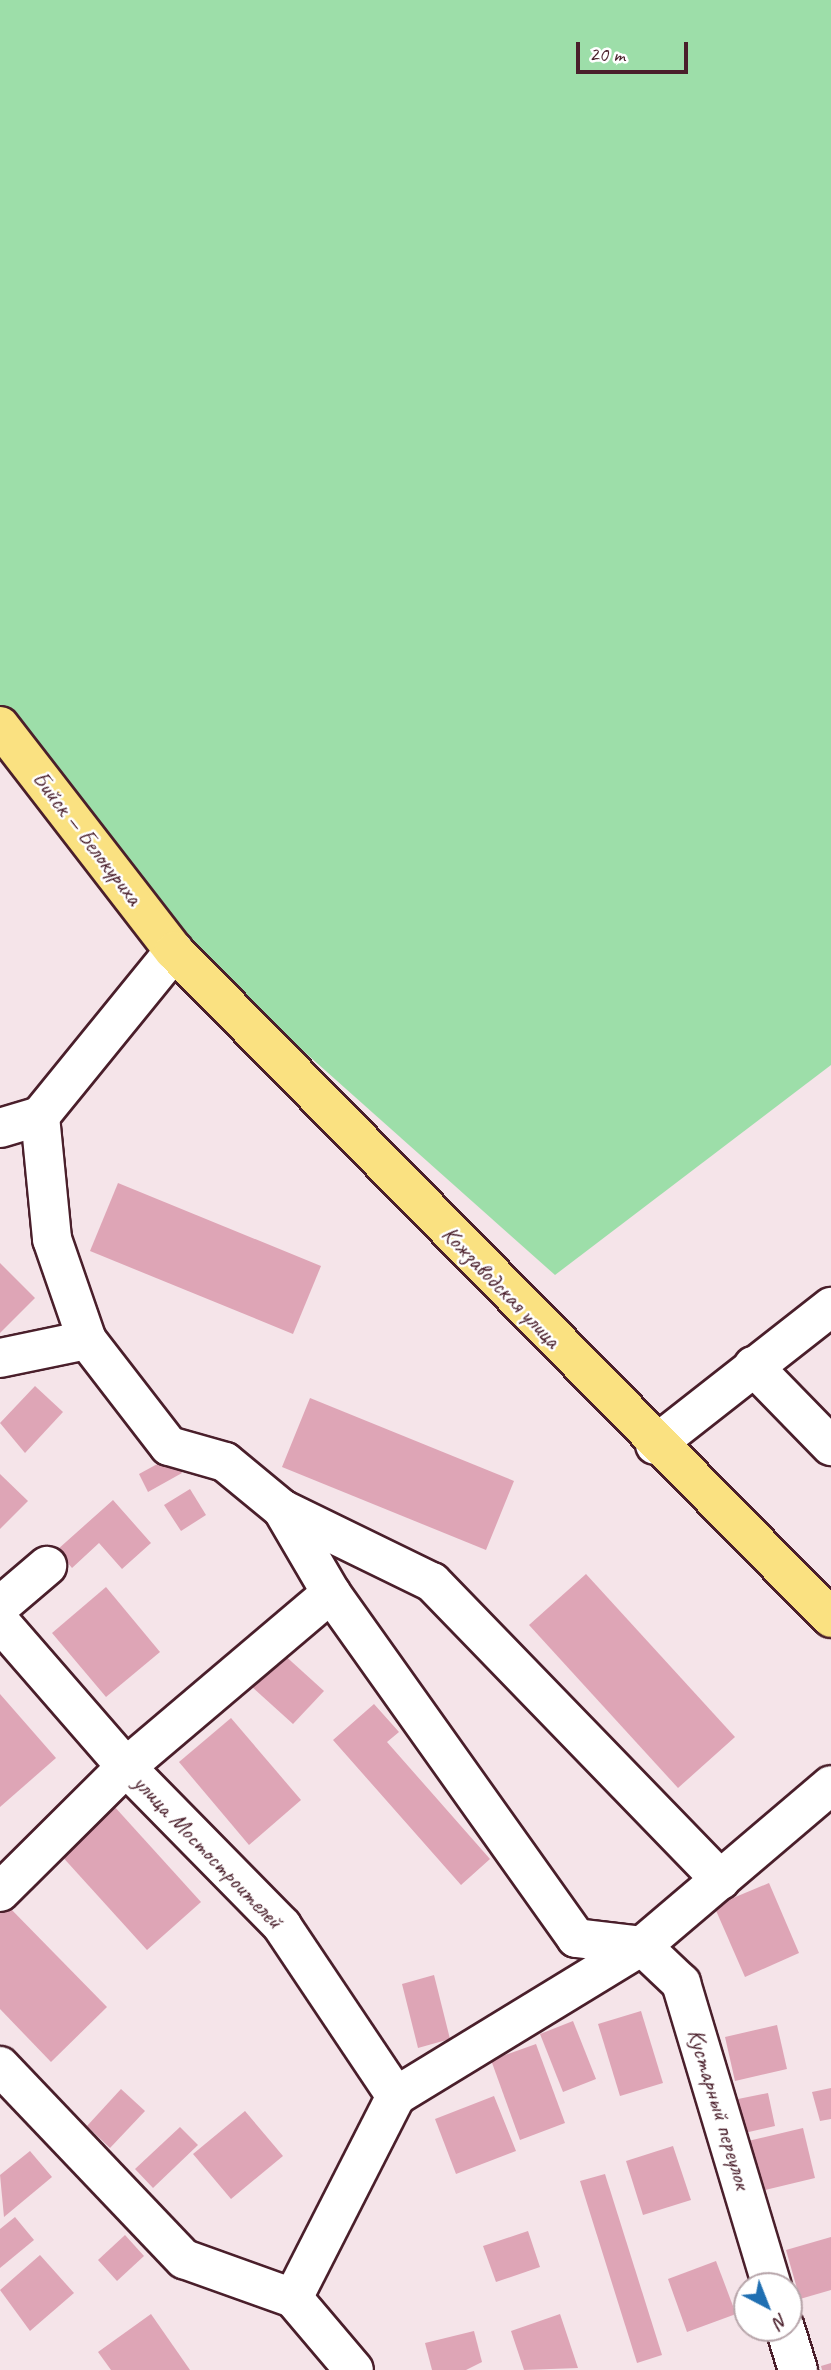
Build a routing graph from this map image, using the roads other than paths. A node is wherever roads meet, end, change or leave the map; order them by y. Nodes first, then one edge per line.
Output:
1 (0, 726) edge
2 (174, 951) junction
3 (40, 1116) junction
4 (0, 1128) edge
5 (831, 1307) edge
6 (88, 1340) junction
7 (0, 1359) edge
8 (753, 1366) junction
9 (655, 1446) junction
10 (831, 1446) edge
11 (282, 1509) junction
12 (47, 1566) dead end
13 (331, 1593) junction
14 (0, 1606) edge
15 (831, 1618) edge
16 (0, 1622) edge
17 (126, 1767) junction
18 (831, 1785) edge
19 (721, 1880) junction
20 (0, 1892) edge
21 (642, 1945) junction
22 (0, 2066) edge
23 (396, 2096) junction
24 (768, 2272) edge
25 (293, 2298) junction
26 (789, 2342) edge
27 (354, 2370) edge
28 (798, 2370) edge

1 - 2 main road, Бийск — Белокуриха
2 - 3 street
2 - 9 main road, Кожзаводская улица
3 - 4 street
3 - 6 street
5 - 8 street
6 - 7 street
6 - 11 street
8 - 9 street
8 - 10 street
9 - 15 main road, Кожзаводская улица
11 - 13 street
11 - 19 street
12 - 14 street
13 - 17 street
13 - 21 street
16 - 17 street, улица Мостостроителей
17 - 20 street
17 - 23 street, улица Мостостроителей
18 - 19 street
19 - 21 street
21 - 23 street
21 - 24 street, Кустарный переулок
22 - 25 street
23 - 25 street
25 - 27 street
26 - 28 street

